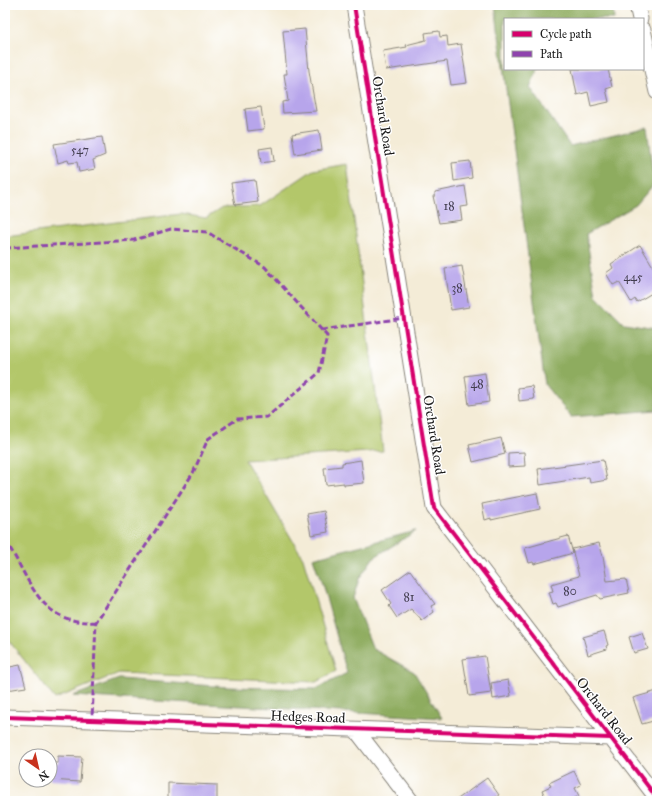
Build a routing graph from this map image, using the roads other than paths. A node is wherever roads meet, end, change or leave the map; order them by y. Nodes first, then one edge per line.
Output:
1 (354, 5) edge
2 (637, 5) edge
3 (640, 18) edge
4 (644, 34) edge
5 (657, 92) edge
6 (5, 717) edge
7 (356, 730) junction
8 (610, 738) junction
9 (657, 798) edge
10 (411, 801) edge

1 - 8 street, Orchard Road
2 - 3 street
4 - 5 street
6 - 7 street, Hedges Road
7 - 8 street, Hedges Road
7 - 10 street
8 - 9 street, Orchard Road

